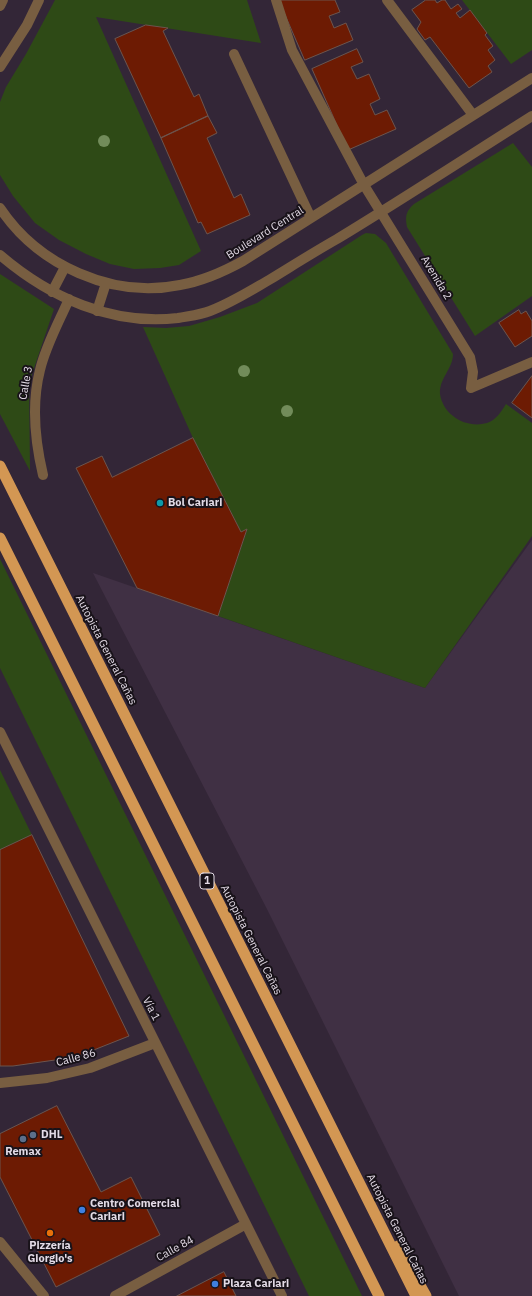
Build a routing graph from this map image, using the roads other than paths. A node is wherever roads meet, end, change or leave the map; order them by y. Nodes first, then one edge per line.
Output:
1 (3, 0) edge
2 (39, 0) edge
3 (276, 0) edge
4 (386, 0) edge
5 (0, 6) edge
6 (234, 54) dead end
7 (0, 67) edge
8 (532, 78) edge
9 (473, 115) junction
10 (532, 116) edge
11 (364, 185) junction
12 (0, 208) edge
13 (381, 212) junction
14 (311, 218) junction
15 (0, 255) edge
16 (65, 267) junction
17 (106, 283) junction
18 (52, 292) junction
19 (69, 299) junction
20 (97, 311) junction
21 (532, 362) edge
22 (0, 466) edge
23 (43, 475) dead end
24 (0, 538) edge
25 (0, 732) edge
26 (155, 1043) junction
27 (0, 1083) edge
28 (313, 1093) junction
29 (246, 1224) junction
30 (0, 1242) edge
31 (44, 1296) edge
32 (115, 1296) edge
33 (282, 1296) edge
34 (379, 1296) edge
35 (416, 1296) edge
36 (426, 1296) edge

1 - 5 street
2 - 7 street
3 - 11 street, Avenida 2
4 - 9 street
6 - 14 street
8 - 9 street, Boulevard Central
9 - 11 street, Boulevard Central
10 - 13 street
11 - 13 street, Avenida 2
11 - 14 street, Boulevard Central
12 - 16 street, Boulevard Central
13 - 20 street
13 - 21 street, Avenida 2
14 - 17 street, Boulevard Central
15 - 18 street
16 - 17 street, Boulevard Central
16 - 18 street
17 - 20 street
18 - 19 street
19 - 20 street
19 - 23 street, Calle 3
22 - 28 highway, Autopista General Cañas / 1
24 - 34 highway
25 - 26 street, Vía 1
26 - 27 street, Calle 86
26 - 29 street, Vía 1
28 - 35 highway, Autopista General Cañas / 1
28 - 36 highway
29 - 32 street, Calle 84
29 - 33 street, Vía 1
30 - 31 street

